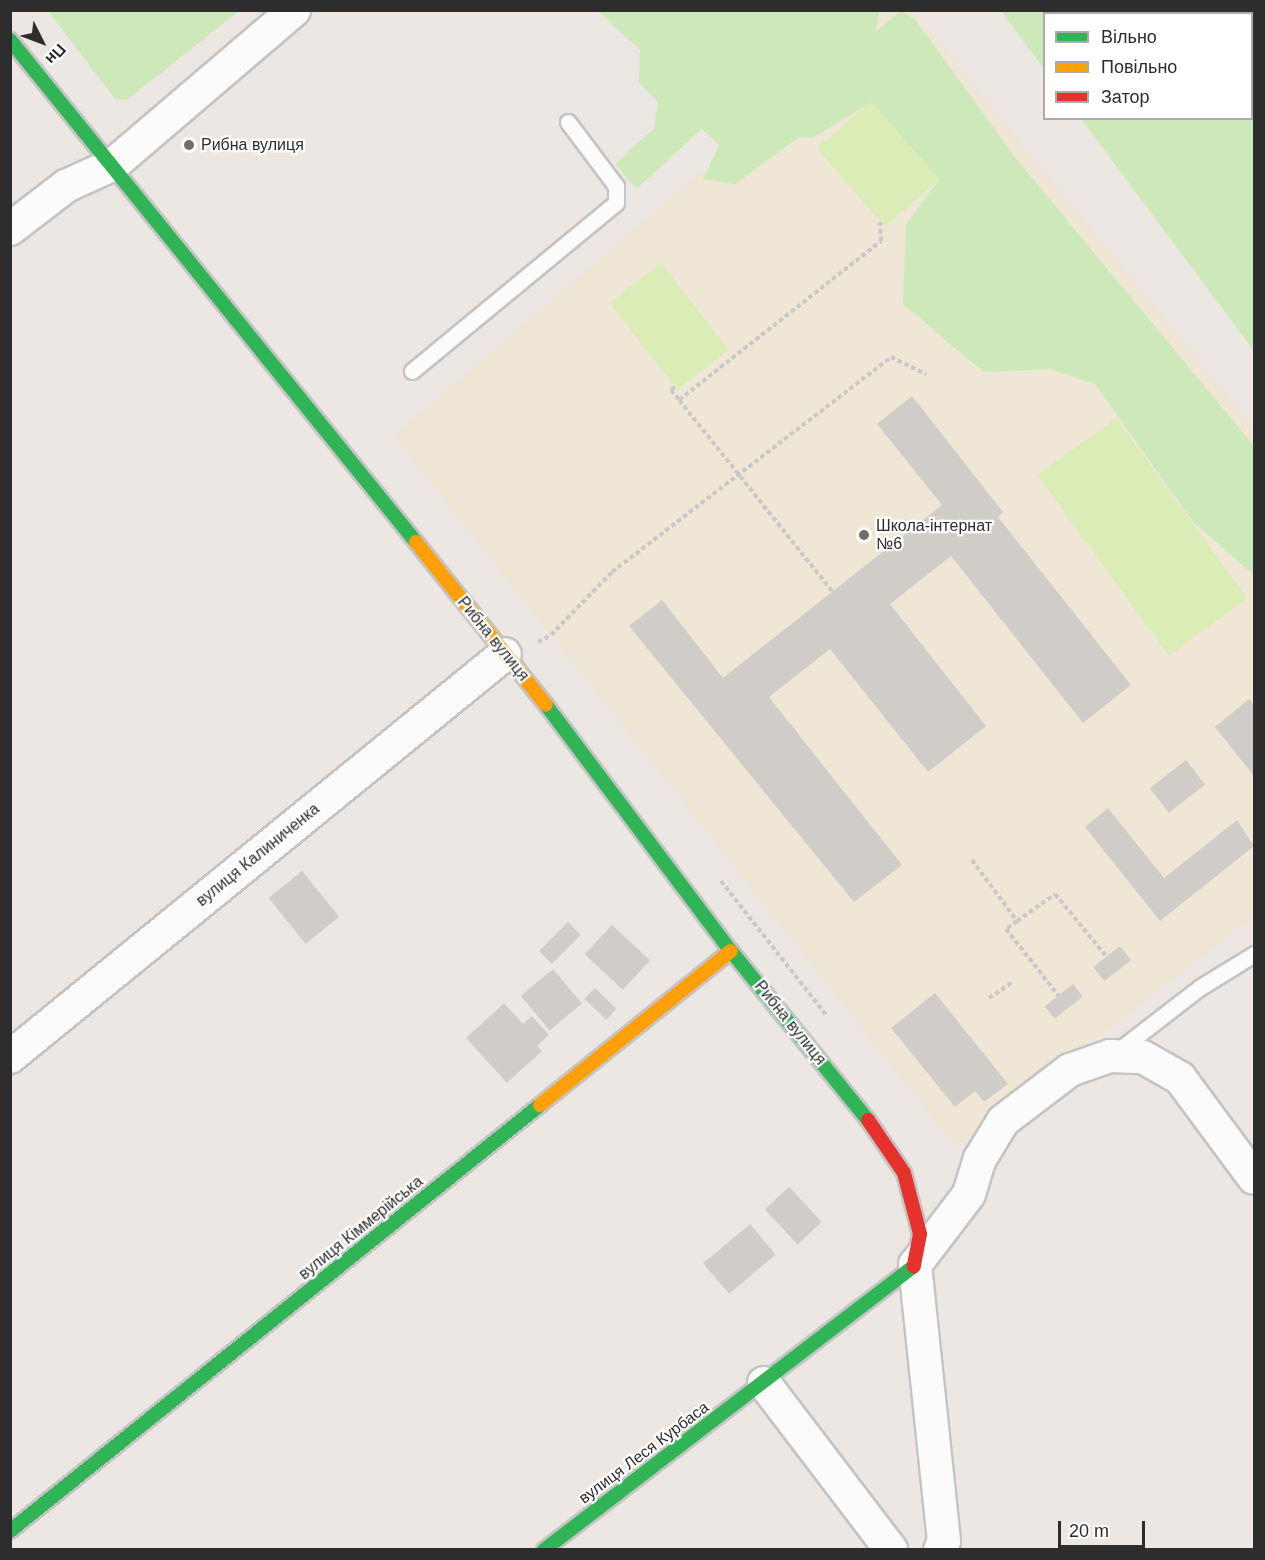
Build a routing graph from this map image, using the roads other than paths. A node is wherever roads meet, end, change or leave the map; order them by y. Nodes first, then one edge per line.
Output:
1 (294, 10) edge
2 (10, 40) edge
3 (568, 122) dead end
4 (114, 164) junction
5 (10, 229) edge
6 (412, 371) dead end
7 (505, 654) junction
8 (731, 951) junction
9 (1254, 954) edge
10 (1110, 1056) junction
11 (10, 1057) edge
12 (1254, 1178) edge
13 (915, 1265) junction
14 (764, 1383) junction
15 (10, 1531) edge
16 (544, 1550) edge
17 (891, 1550) edge
18 (940, 1550) edge

1 - 4 street
2 - 4 street, Рибна вулиця
3 - 6 lane
4 - 5 street
4 - 7 street, Рибна вулиця
7 - 8 street, Рибна вулиця
7 - 11 street, вулиця Калиниченка
8 - 13 street, Рибна вулиця
8 - 15 street, вулиця Кіммерійська
9 - 10 lane
10 - 12 street
10 - 13 street
13 - 14 street
13 - 18 street, Рибна вулиця
14 - 16 street, вулиця Леся Курбаса
14 - 17 street

